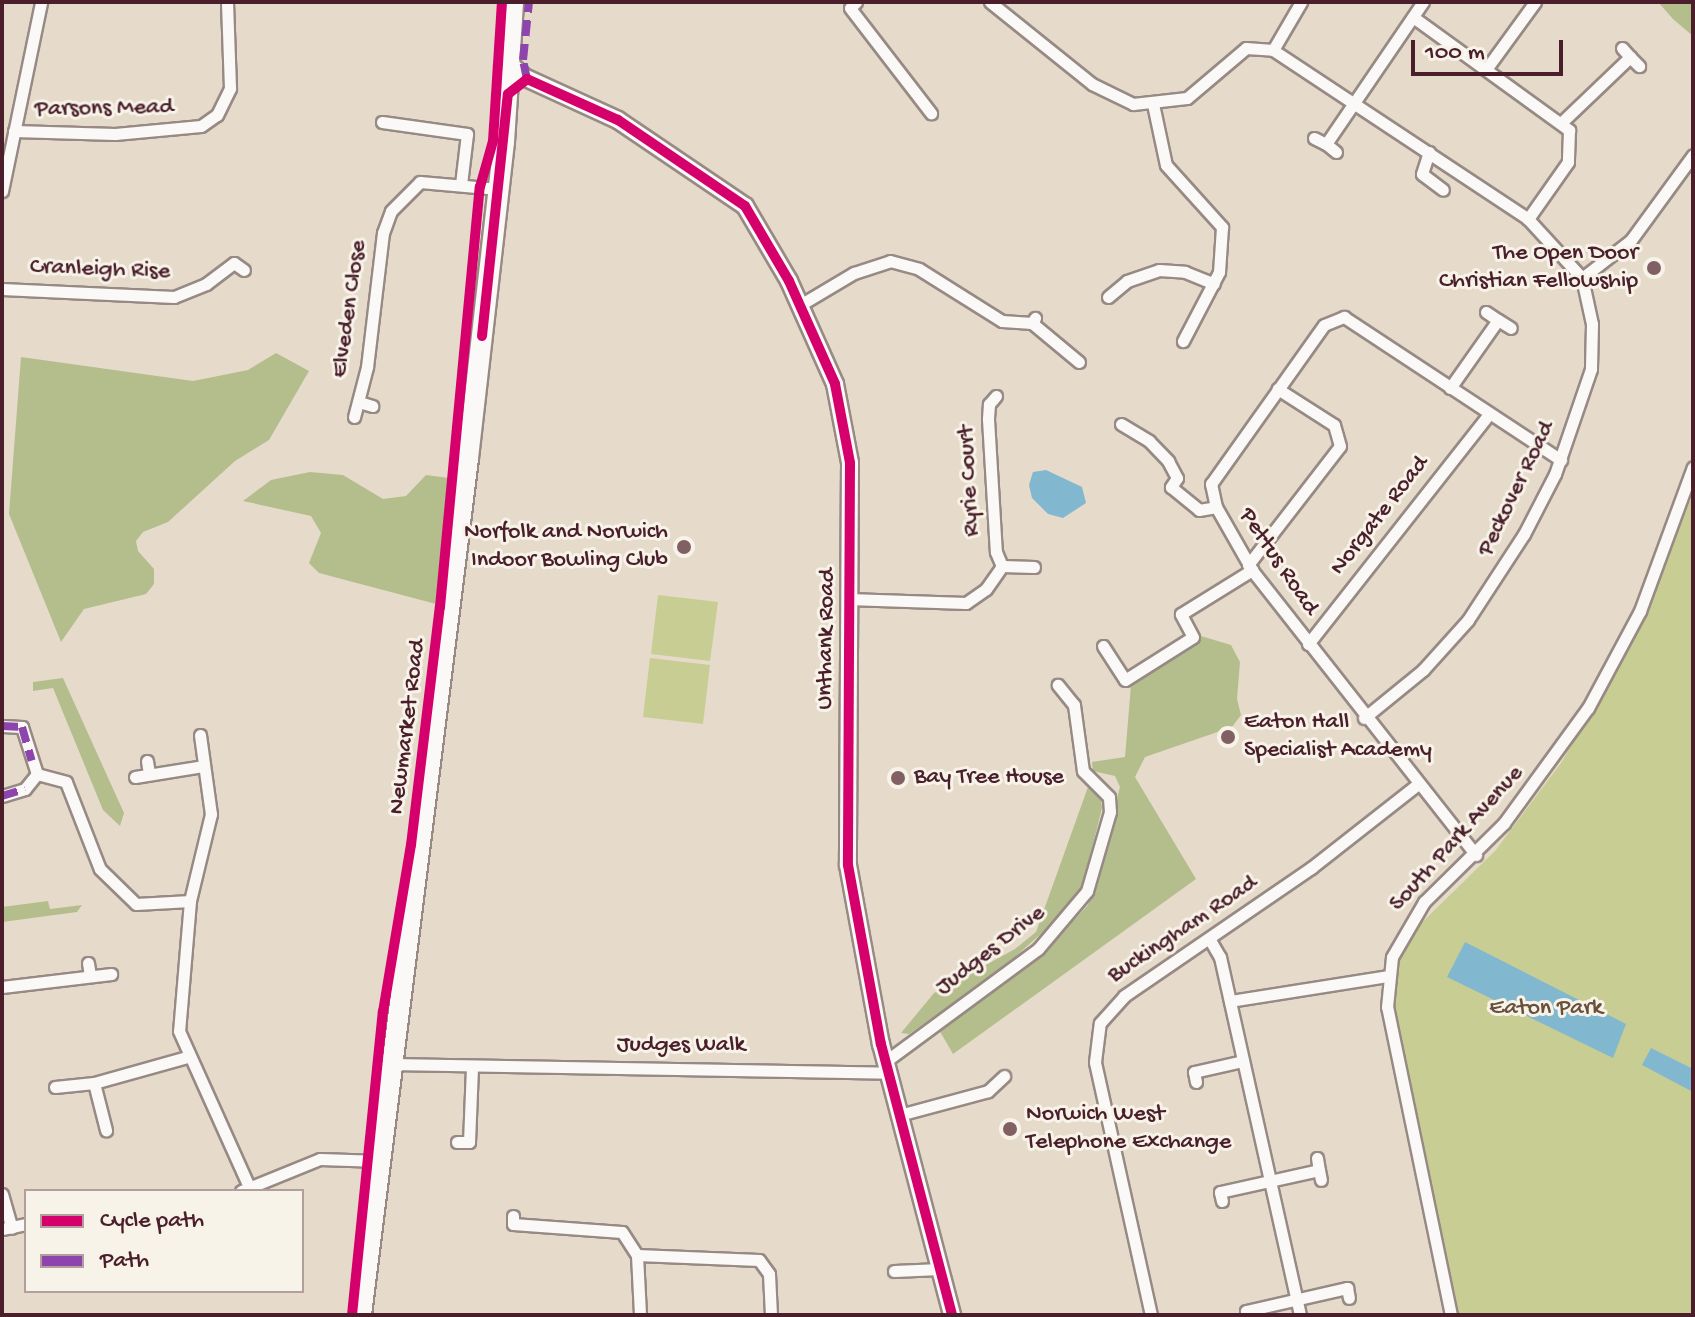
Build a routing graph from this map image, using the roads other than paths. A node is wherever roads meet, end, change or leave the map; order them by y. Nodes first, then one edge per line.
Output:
1 (41, 2) edge
2 (227, 2) edge
3 (513, 2) edge
4 (990, 2) edge
5 (1301, 2) edge
6 (1423, 2) edge
7 (1535, 2) edge
8 (851, 4) edge
9 (1413, 17) junction
10 (1273, 50) junction
11 (1630, 57) dead end
12 (510, 64) junction
13 (1487, 68) junction
14 (547, 88) junction
15 (508, 94) junction
16 (1354, 102) junction
17 (1153, 104) junction
18 (931, 113) dead end
19 (1563, 121) junction
20 (382, 122) dead end
21 (14, 131) junction
22 (1314, 138) dead end
23 (1429, 152) junction
24 (1693, 155) edge
25 (461, 184) junction
26 (499, 189) junction
27 (1443, 190) dead end
28 (2, 191) edge
29 (1528, 219) junction
30 (244, 270) dead end
31 (1582, 278) junction
32 (1214, 284) junction
33 (2, 289) edge
34 (1108, 297) dead end
35 (800, 305) junction
36 (1486, 312) dead end
37 (1498, 320) junction
38 (1511, 328) dead end
39 (1183, 341) dead end
40 (1079, 362) dead end
41 (1450, 388) junction
42 (1278, 389) junction
43 (996, 396) dead end
44 (359, 402) junction
45 (372, 406) dead end
46 (1488, 415) junction
47 (354, 417) dead end
48 (1124, 430) dead end
49 (1561, 460) junction
50 (1693, 467) edge
51 (1216, 507) junction
52 (1002, 566) junction
53 (1034, 567) dead end
54 (1250, 568) junction
55 (848, 599) junction
56 (1308, 644) junction
57 (1103, 646) dead end
58 (1058, 685) dead end
59 (1364, 718) junction
60 (2, 726) edge
61 (200, 735) dead end
62 (147, 761) dead end
63 (204, 766) junction
64 (37, 774) junction
65 (149, 774) junction
66 (135, 777) dead end
67 (1418, 784) junction
68 (2, 796) edge
69 (1476, 855) junction
70 (190, 901) junction
71 (1210, 940) junction
72 (111, 974) dead end
73 (1388, 976) junction
74 (2, 987) edge
75 (1230, 1001) junction
76 (187, 1057) junction
77 (1243, 1061) junction
78 (391, 1064) junction
79 (472, 1066) junction
80 (888, 1067) junction
81 (1194, 1072) dead end
82 (1004, 1076) dead end
83 (94, 1083) junction
84 (55, 1087) dead end
85 (903, 1114) junction
86 (106, 1130) dead end
87 (467, 1142) dead end
88 (380, 1161) junction
89 (1319, 1170) dead end
90 (1270, 1181) junction
91 (245, 1189) edge
92 (1220, 1192) dead end
93 (2, 1194) edge
94 (513, 1224) dead end
95 (7, 1228) edge
96 (637, 1255) junction
97 (940, 1269) junction
98 (894, 1271) dead end
99 (1347, 1288) dead end
100 (1297, 1300) junction
101 (1245, 1309) edge
102 (361, 1315) edge
103 (640, 1315) edge
104 (771, 1315) edge
105 (952, 1315) edge
106 (1151, 1315) edge
107 (1300, 1315) edge
108 (1451, 1315) edge

1 - 21 street
2 - 21 street, Parsons Mead
3 - 12 highway, Newmarket Road
4 - 17 street
5 - 10 street
6 - 9 street
7 - 13 street
8 - 18 street
9 - 13 street
9 - 16 street
10 - 16 street
10 - 17 street
11 - 19 street
12 - 14 street, Unthank Road
12 - 15 highway, Newmarket Road
13 - 19 street
14 - 15 street
14 - 35 street, Unthank Road
15 - 26 highway, Newmarket Road
16 - 22 street
16 - 23 street
17 - 32 street
19 - 29 street
20 - 25 street
21 - 28 street
23 - 27 street
23 - 29 street
24 - 31 street
25 - 26 street, Elveden Close
25 - 44 street, Elveden Close
26 - 78 highway, Newmarket Road
29 - 31 street
30 - 33 street, Cranleigh Rise
31 - 49 street, Peckover Road
32 - 34 street
32 - 39 street
35 - 40 street
35 - 55 street, Unthank Road
36 - 37 street
37 - 38 street
37 - 41 street
41 - 42 street, Pettus Road
41 - 46 street, Pettus Road
42 - 51 street, Pettus Road
42 - 54 street
43 - 52 street, Ryrie Court
44 - 45 street, Elveden Close
44 - 47 street, Elveden Close
46 - 49 street, Pettus Road
46 - 56 street, Norgate Road
48 - 51 street
49 - 59 street, Peckover Road
50 - 69 street, South Park Avenue
51 - 54 street, Pettus Road
52 - 53 street, Ryrie Court
52 - 55 street, Ryrie Court
54 - 56 street, Pettus Road
54 - 57 street
55 - 80 street, Unthank Road
56 - 59 street, Pettus Road
58 - 80 street, Judges Drive
59 - 67 street, Pettus Road
60 - 64 street
61 - 63 street
62 - 65 street
63 - 65 street
63 - 70 street
64 - 68 street
64 - 70 street
65 - 66 street
67 - 69 street, Pettus Road
67 - 71 street, Buckingham Road
69 - 73 street, South Park Avenue
70 - 76 street
71 - 75 street
71 - 106 street, Buckingham Road
72 - 74 street
73 - 75 street
73 - 108 street, South Park Avenue
75 - 77 street
76 - 83 street
76 - 91 street
77 - 81 street
77 - 90 street
78 - 79 street, Judges Walk
78 - 88 highway, Newmarket Road
79 - 80 street, Judges Walk
79 - 87 street
80 - 85 street, Unthank Road
82 - 85 street
83 - 84 street
83 - 86 street
85 - 97 street, Unthank Road
88 - 91 street
88 - 102 highway, Newmarket Road
89 - 90 street
90 - 92 street
90 - 100 street
93 - 95 street
94 - 96 street
96 - 103 street
96 - 104 street
97 - 98 street
97 - 105 street, Unthank Road
99 - 100 street
100 - 101 street
100 - 107 street

